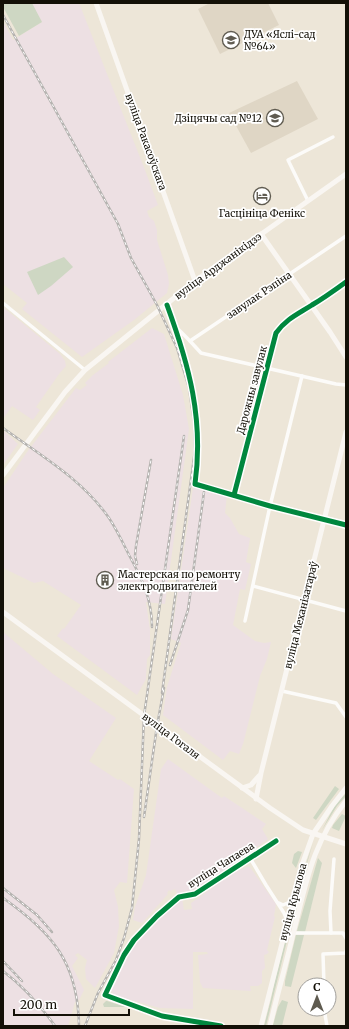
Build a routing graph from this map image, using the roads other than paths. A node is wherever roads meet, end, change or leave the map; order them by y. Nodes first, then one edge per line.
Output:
1 (96, 3) edge
2 (333, 137) dead end
3 (346, 174) edge
4 (308, 201) junction
5 (262, 234) junction
6 (346, 236) edge
7 (290, 275) junction
8 (195, 281) junction
9 (346, 282) edge
10 (3, 303) edge
11 (166, 305) junction
12 (311, 306) junction
13 (175, 326) junction
14 (190, 341) junction
15 (346, 357) edge
16 (266, 367) junction
17 (85, 370) junction
18 (302, 376) junction
19 (346, 385) edge
20 (346, 432) edge
21 (3, 475) edge
22 (195, 484) joint
23 (234, 495) junction
24 (270, 506) junction
25 (324, 520) junction
26 (346, 525) edge
27 (253, 586) junction
28 (305, 600) junction
29 (346, 611) edge
30 (3, 612) edge
31 (245, 621) dead end
32 (282, 690) junction
33 (346, 718) edge
34 (261, 773) junction
35 (242, 788) junction
36 (346, 788) edge
37 (256, 799) junction
38 (346, 801) edge
39 (313, 834) junction
40 (322, 837) junction
41 (276, 841) dead end
42 (346, 844) edge
43 (250, 858) junction
44 (334, 859) dead end
45 (292, 901) junction
46 (278, 903) junction
47 (287, 921) junction
48 (294, 933) junction
49 (331, 933) junction
50 (346, 938) edge
51 (346, 952) edge
52 (324, 977) edge
53 (221, 1026) edge
54 (260, 1026) edge
55 (270, 1026) edge

1 - 8 main road, вуліца Ракасоўскага
2 - 4 street
3 - 4 main road, вуліца Арджанікідзэ
4 - 5 main road, вуліца Арджанікідзэ
5 - 7 main road
5 - 8 main road, вуліца Арджанікідзэ
6 - 7 street, завулак Рэпіна
7 - 12 main road
7 - 14 street, завулак Рэпіна
8 - 11 main road, вуліца Арджанікідзэ
9 - 12 street, Дарожны завулак
10 - 17 street
11 - 13 street
11 - 17 main road, вуліца Арджанікідзэ
12 - 15 main road
12 - 16 street, Дарожны завулак
13 - 14 street
13 - 22 street
14 - 16 street
16 - 18 street
16 - 23 street, Дарожны завулак
17 - 21 main road, вуліца Арджанікідзэ
18 - 19 street
18 - 24 street
20 - 25 main road, вуліца Механізатараў
22 - 23 main road
23 - 24 main road
24 - 25 main road
24 - 27 street
25 - 26 main road
25 - 28 main road, вуліца Механізатараў
27 - 28 street
27 - 31 street
28 - 29 street
28 - 32 main road, вуліца Механізатараў
30 - 35 main road, вуліца Гогаля
32 - 33 street
32 - 34 main road, вуліца Механізатараў
34 - 35 main road
34 - 37 main road, вуліца Механізатараў
35 - 37 main road, вуліца Гогаля
36 - 39 main road, вуліца Крылова
37 - 39 main road, вуліца Гогаля
38 - 40 main road, вуліца Крылова
39 - 40 main road, вуліца Гогаля
39 - 45 main road, вуліца Крылова
40 - 42 main road, вуліца Гогаля
40 - 48 main road, вуліца Крылова
41 - 43 street, вуліца Чапаева
43 - 46 street
43 - 53 street, вуліца Чапаева
44 - 49 street
45 - 46 street
45 - 47 main road, вуліца Крылова
46 - 47 street
47 - 54 main road, вуліца Крылова
48 - 49 street
48 - 55 main road, вуліца Крылова
49 - 50 street
51 - 52 street

